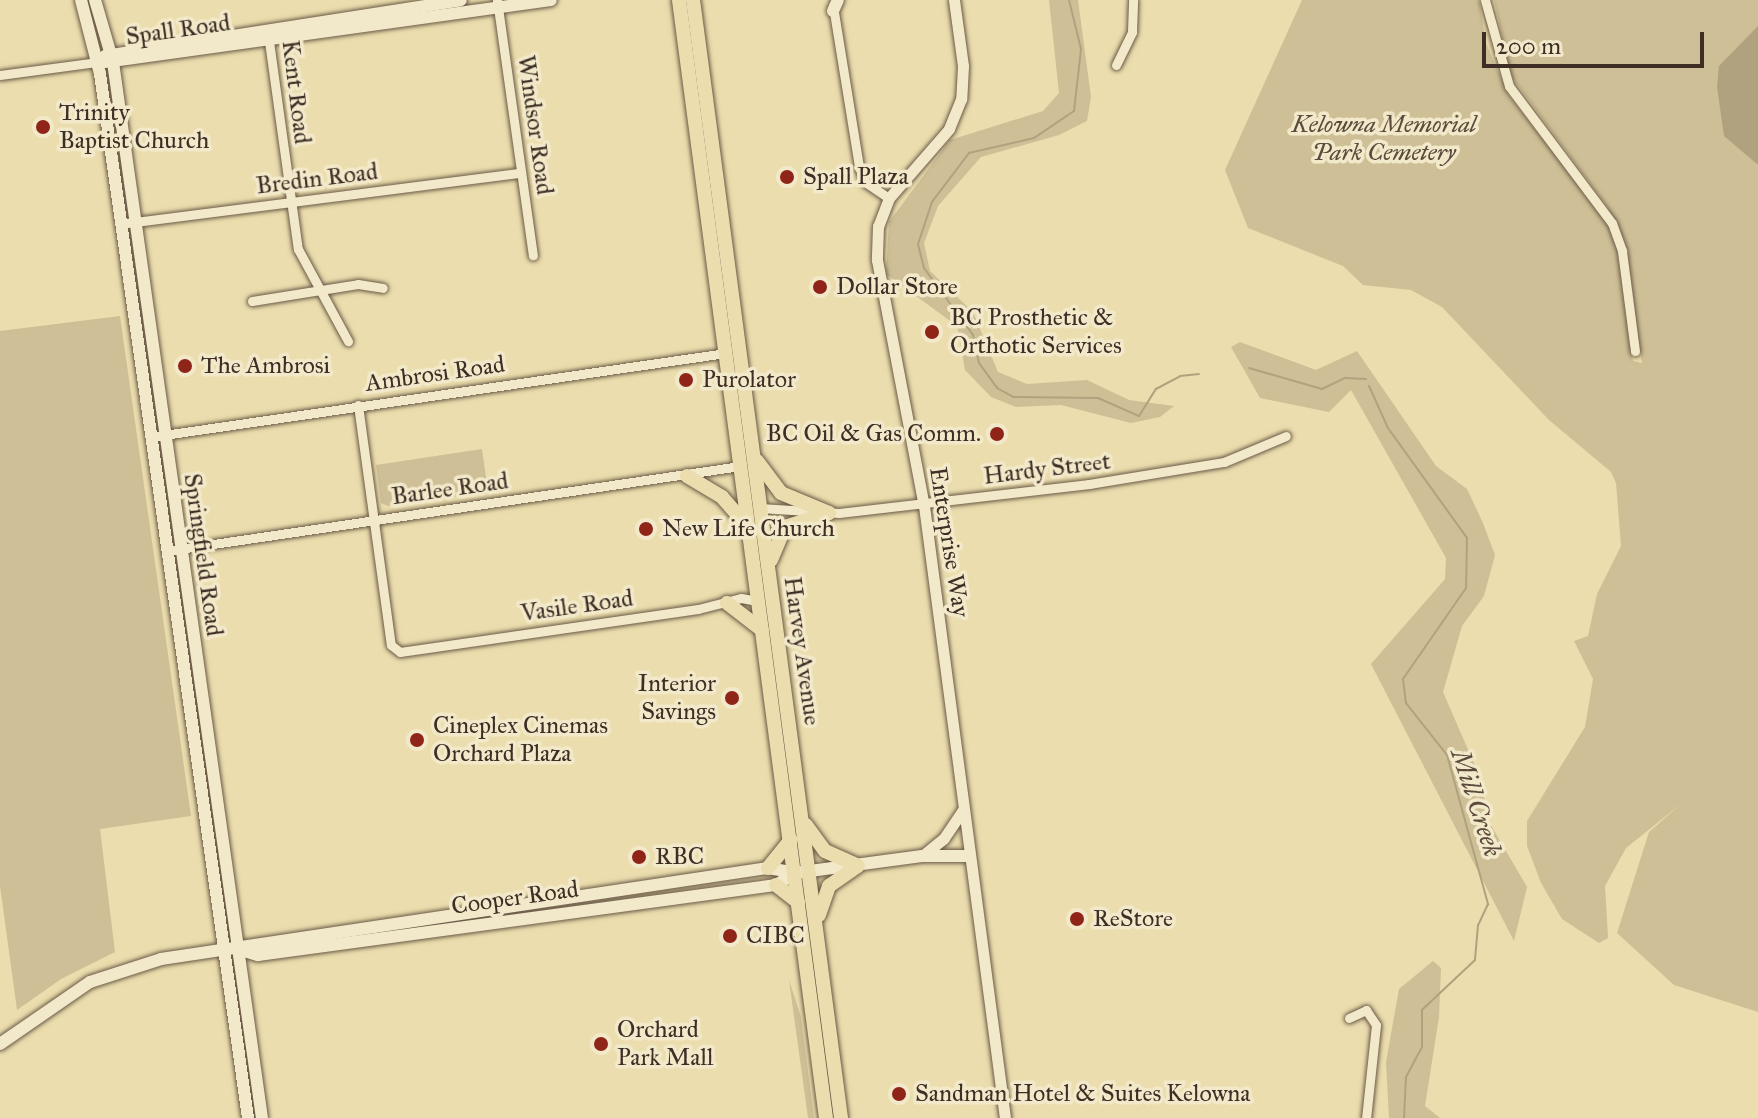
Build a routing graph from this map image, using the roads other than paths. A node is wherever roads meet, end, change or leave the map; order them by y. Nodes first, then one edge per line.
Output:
1 (81, 0) edge
2 (95, 0) edge
3 (461, 0) edge
4 (551, 0) edge
5 (666, 0) edge
6 (679, 0) edge
7 (693, 0) edge
8 (702, 0) edge
9 (954, 0) edge
10 (1133, 0) edge
11 (1485, 0) edge
12 (498, 4) edge
13 (834, 4) edge
14 (689, 19) junction
15 (104, 25) junction
16 (268, 33) junction
17 (138, 47) junction
18 (112, 57) junction
19 (98, 62) junction
20 (1116, 65) dead end
21 (0, 75) edge
22 (520, 173) junction
23 (889, 198) junction
24 (290, 203) junction
25 (126, 223) junction
26 (533, 255) dead end
27 (383, 288) dead end
28 (319, 291) junction
29 (252, 301) dead end
30 (348, 341) dead end
31 (1635, 351) dead end
32 (726, 353) junction
33 (743, 378) junction
34 (358, 405) junction
35 (157, 436) junction
36 (1286, 436) dead end
37 (754, 456) junction
38 (740, 466) junction
39 (687, 476) junction
40 (742, 482) junction
41 (924, 506) junction
42 (760, 508) junction
43 (829, 513) junction
44 (373, 520) junction
45 (748, 527) junction
46 (173, 551) junction
47 (769, 569) junction
48 (758, 601) junction
49 (727, 603) junction
50 (770, 632) junction
51 (963, 809) junction
52 (802, 818) junction
53 (791, 840) junction
54 (922, 856) junction
55 (969, 856) junction
56 (858, 866) junction
57 (768, 868) junction
58 (802, 872) junction
59 (776, 885) junction
60 (798, 902) junction
61 (817, 935) junction
62 (231, 950) junction
63 (1349, 1018) dead end
64 (0, 1044) edge
65 (248, 1118) edge
66 (262, 1118) edge
67 (826, 1118) edge
68 (841, 1118) edge
69 (1005, 1118) edge
70 (1366, 1118) edge

1 - 19 main road, Springfield Road
2 - 15 main road, Springfield Road
3 - 16 main road, Spall Road
4 - 12 main road, Spall Road
5 - 14 highway
6 - 14 highway, Harvey Avenue
7 - 14 highway, Harvey Avenue
8 - 14 highway
9 - 23 street, Enterprise Way
10 - 20 street
11 - 31 street
12 - 16 main road, Spall Road
12 - 22 street, Windsor Road
13 - 23 street
14 - 32 highway, Harvey Avenue
14 - 33 highway, Harvey Avenue
15 - 17 main road
15 - 18 main road, Springfield Road
16 - 17 main road, Spall Road
16 - 18 main road, Spall Road
16 - 24 street, Kent Road
17 - 18 main road, Spall Road
18 - 19 main road, Spall Road
18 - 25 main road, Springfield Road
19 - 21 street, Spall Road
19 - 25 main road, Springfield Road
22 - 24 street, Bredin Road
22 - 26 street, Windsor Road
23 - 41 street, Enterprise Way
24 - 25 street, Bredin Road
24 - 28 street, Kent Road
25 - 35 main road, Springfield Road
27 - 28 street
28 - 29 street
28 - 30 street, Kent Road
32 - 33 highway
32 - 34 street, Ambrosi Road
32 - 38 highway, Harvey Avenue
33 - 37 highway, Harvey Avenue
34 - 35 street, Ambrosi Road
34 - 44 street
35 - 46 main road, Springfield Road
36 - 41 street, Hardy Street
37 - 42 highway, Harvey Avenue
37 - 43 highway
38 - 39 street, Barlee Road
38 - 40 highway, Harvey Avenue
39 - 44 street, Barlee Road
39 - 45 highway
40 - 42 highway
40 - 45 highway, Harvey Avenue
41 - 43 street, Hardy Street
41 - 51 street, Enterprise Way
42 - 43 street, Hardy Street
42 - 47 highway, Harvey Avenue
43 - 47 highway
44 - 46 street, Barlee Road
44 - 49 street, Vasile Road
45 - 48 highway, Harvey Avenue
46 - 62 main road, Springfield Road
47 - 50 highway, Harvey Avenue
48 - 49 street, Vasile Road
48 - 50 highway
49 - 50 highway
50 - 52 highway, Harvey Avenue
50 - 53 highway, Harvey Avenue
51 - 54 street
51 - 55 street, Enterprise Way
52 - 56 highway
52 - 58 highway, Harvey Avenue
53 - 57 highway
53 - 58 highway, Harvey Avenue
54 - 55 main road, Cooper Road
54 - 56 main road, Cooper Road
55 - 69 street, Enterprise Way
56 - 58 main road, Cooper Road
56 - 61 highway
57 - 58 main road, Cooper Road
57 - 62 main road, Cooper Road
58 - 59 main road, Cooper Road
58 - 60 highway, Harvey Avenue
58 - 61 highway, Harvey Avenue
59 - 60 highway
59 - 62 main road, Cooper Road
60 - 67 highway, Harvey Avenue
61 - 68 highway, Harvey Avenue
62 - 64 main road, Cooper Road
62 - 65 main road, Springfield Road
62 - 66 main road, Springfield Road
63 - 70 street

